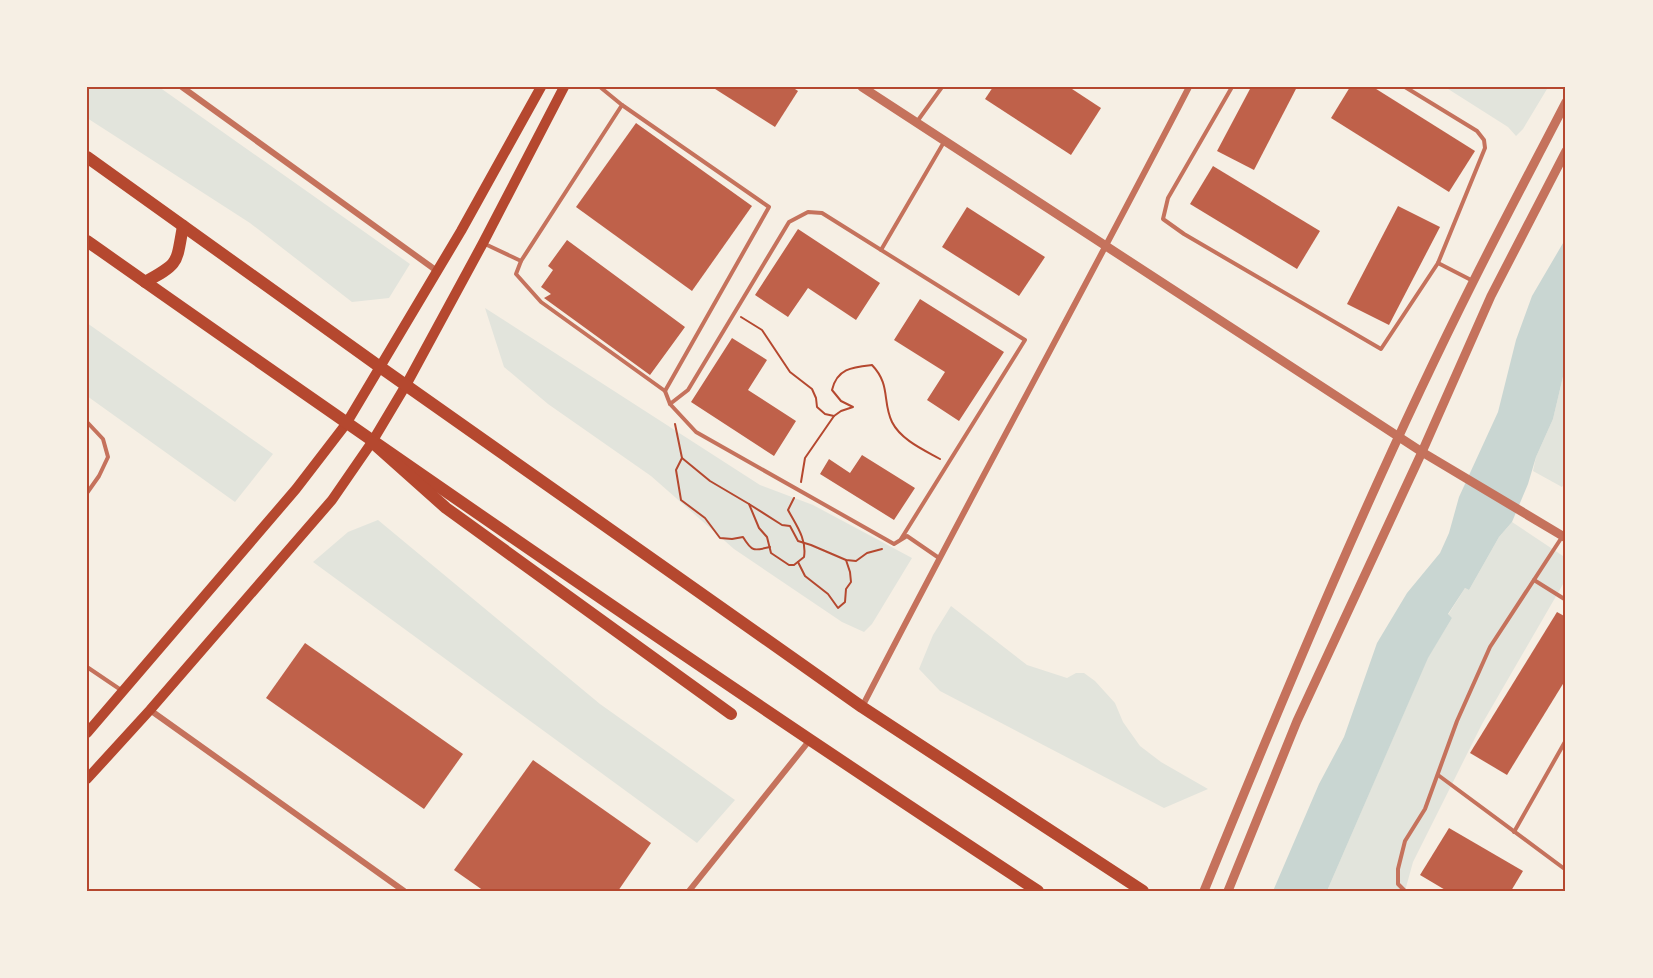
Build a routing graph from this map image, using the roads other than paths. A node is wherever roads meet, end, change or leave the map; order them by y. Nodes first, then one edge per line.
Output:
1 (182, 87) edge
2 (542, 87) edge
3 (564, 87) edge
4 (600, 87) edge
5 (862, 87) edge
6 (942, 87) edge
7 (1189, 87) edge
8 (1232, 87) edge
9 (1405, 87) edge
10 (1566, 102) edge
11 (622, 105) junction
12 (916, 123) junction
13 (945, 141) junction
14 (1566, 151) edge
15 (87, 157) edge
16 (183, 226) junction
17 (87, 241) edge
18 (483, 243) junction
19 (1107, 246) junction
20 (881, 250) junction
21 (520, 261) junction
22 (1438, 263) junction
23 (437, 272) junction
24 (1473, 281) junction
25 (145, 282) junction
26 (380, 367) junction
27 (406, 385) junction
28 (665, 391) junction
29 (670, 404) junction
30 (87, 422) edge
31 (346, 424) junction
32 (1400, 437) junction
33 (372, 442) junction
34 (1422, 452) junction
35 (87, 493) edge
36 (1564, 537) edge
37 (901, 539) junction
38 (939, 558) junction
39 (1534, 580) junction
40 (1566, 600) edge
41 (87, 667) edge
42 (122, 691) junction
43 (862, 707) junction
44 (150, 711) junction
45 (731, 714) dead end
46 (87, 733) edge
47 (1566, 740) edge
48 (808, 741) junction
49 (1438, 776) junction
50 (87, 779) edge
51 (1514, 832) junction
52 (1566, 870) edge
53 (404, 891) edge
54 (689, 891) edge
55 (1038, 891) edge
56 (1143, 891) edge
57 (1203, 891) edge
58 (1228, 891) edge
59 (1405, 891) edge

1 - 23 street
2 - 23 main road
3 - 18 main road
4 - 11 lane
5 - 12 street
6 - 12 lane
7 - 19 street
8 - 22 lane
9 - 22 lane
10 - 24 street
11 - 21 lane
11 - 28 lane
12 - 13 street
13 - 19 street
13 - 20 lane
14 - 34 street
15 - 16 main road
16 - 25 main road
16 - 26 main road
17 - 25 main road
18 - 21 lane
18 - 27 main road
19 - 32 street
19 - 38 street
20 - 29 lane
20 - 37 lane
21 - 28 lane
22 - 24 lane
23 - 26 main road
24 - 32 street
25 - 31 main road
26 - 27 main road
26 - 31 main road
27 - 33 main road
27 - 43 main road
28 - 29 lane
29 - 37 lane
30 - 35 lane
31 - 33 main road
31 - 42 main road
32 - 34 street
32 - 57 street
33 - 44 main road
33 - 45 main road
33 - 48 main road
34 - 36 street
34 - 58 street
36 - 39 lane
37 - 38 lane
38 - 43 street
39 - 40 lane
39 - 49 lane
41 - 42 lane
42 - 46 main road
43 - 56 main road
44 - 50 main road
44 - 53 street
47 - 51 lane
48 - 54 street
48 - 55 main road
49 - 51 lane
49 - 59 lane
51 - 52 lane

